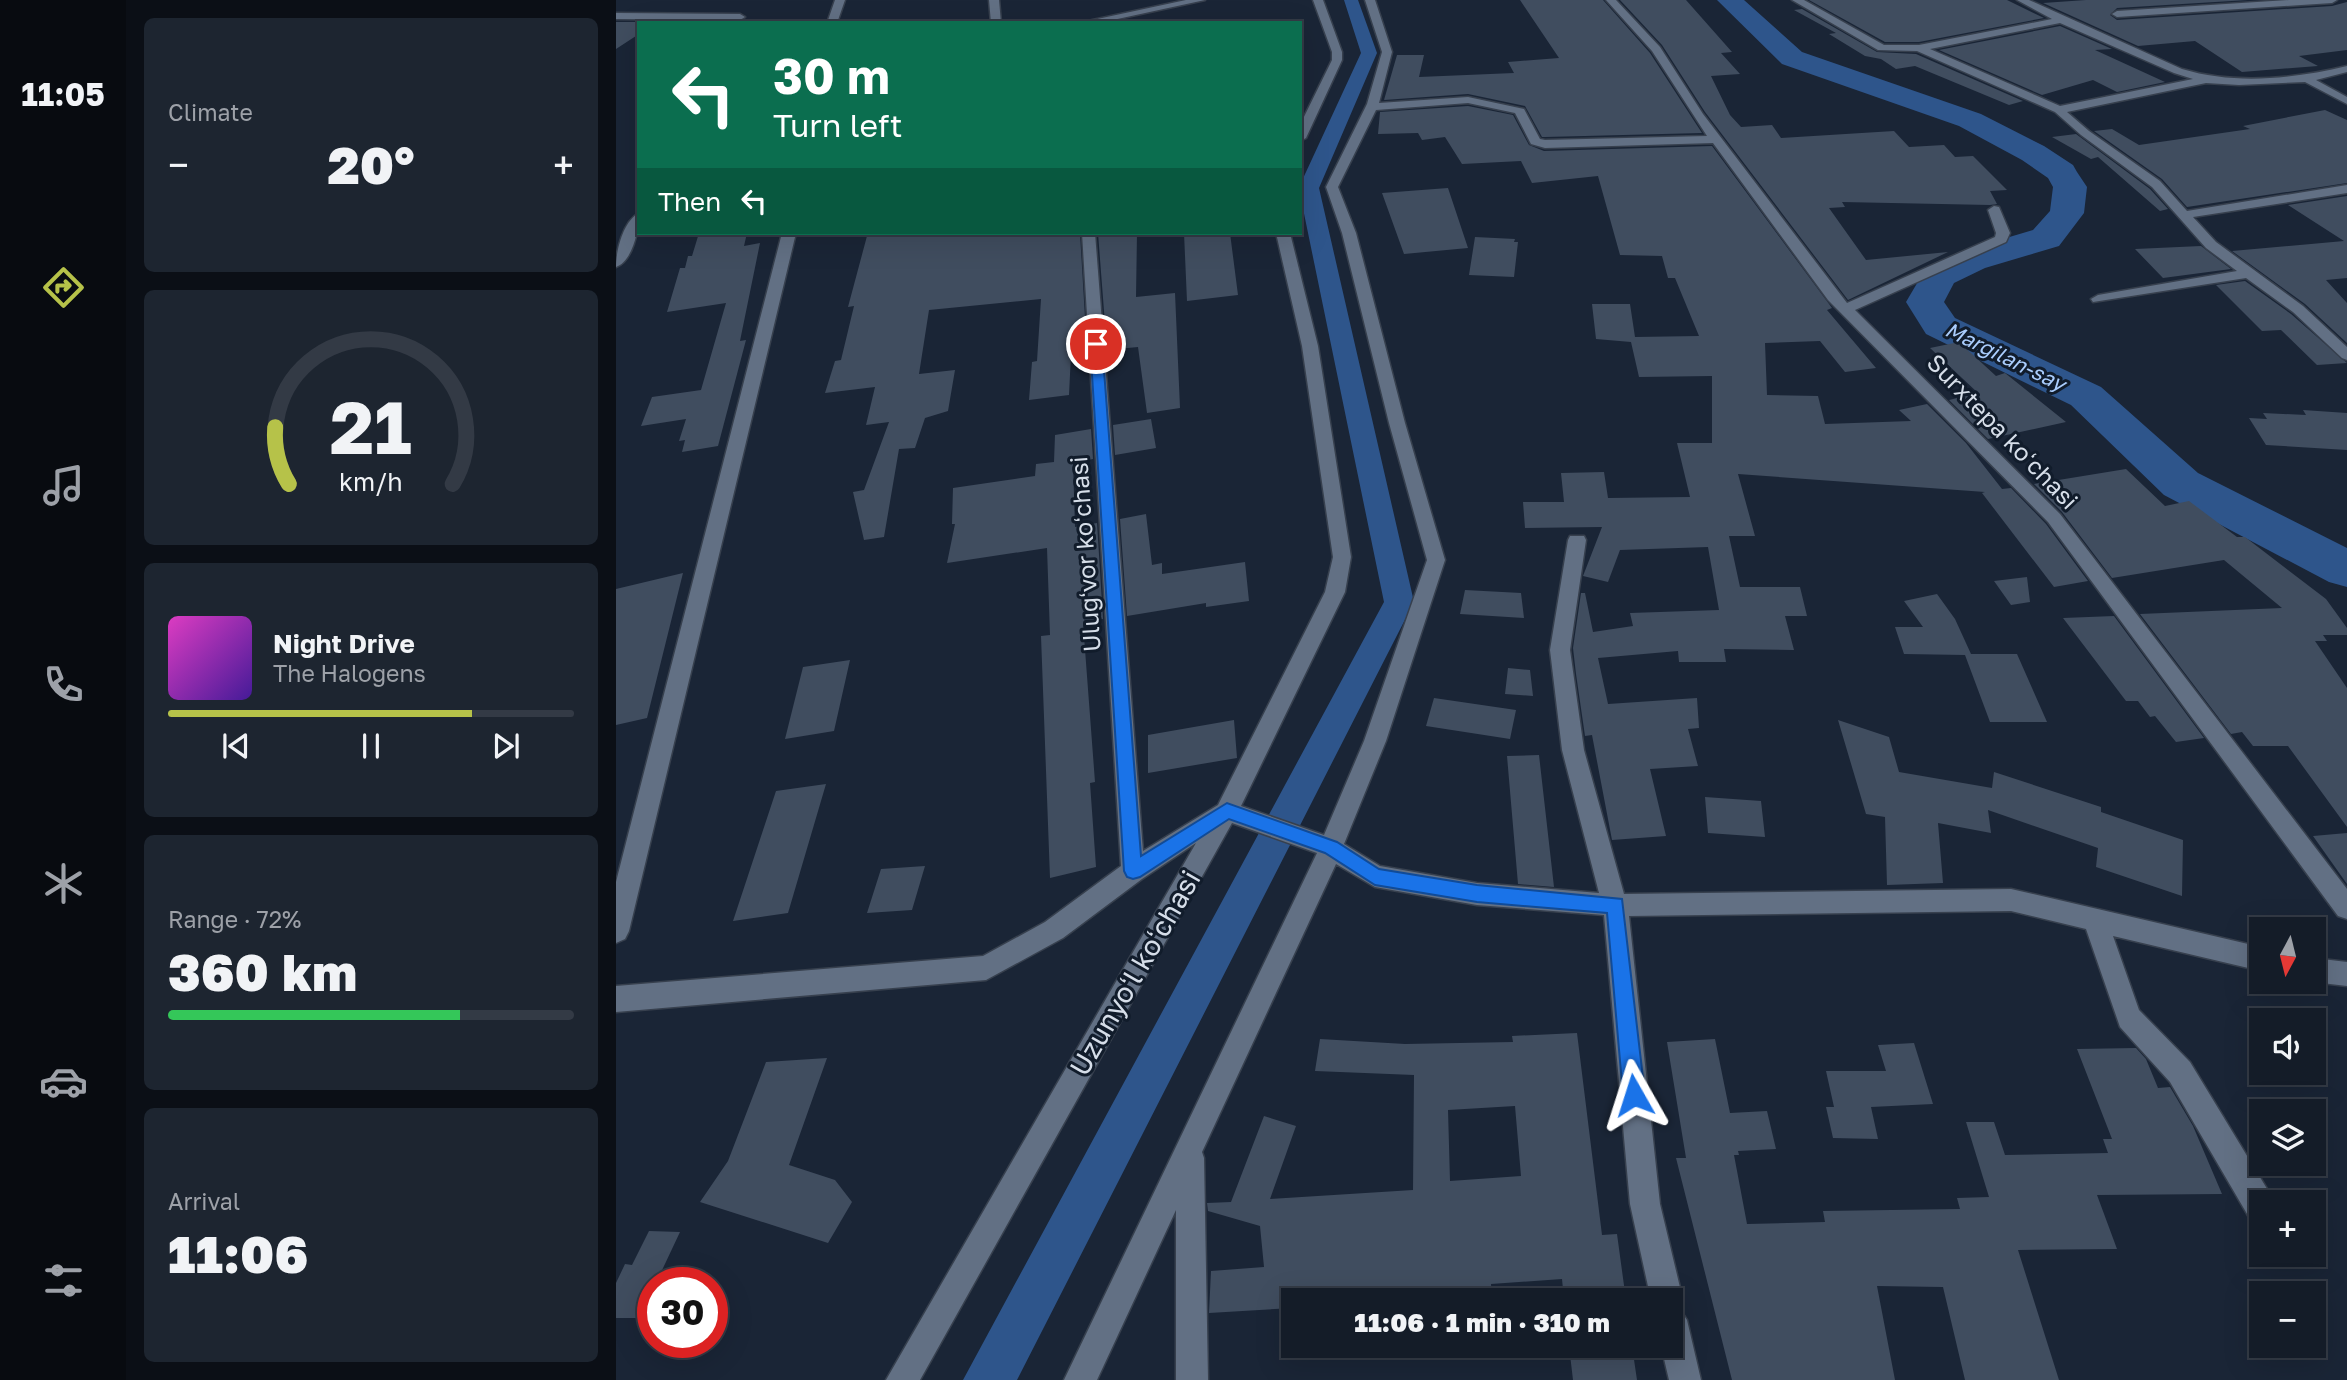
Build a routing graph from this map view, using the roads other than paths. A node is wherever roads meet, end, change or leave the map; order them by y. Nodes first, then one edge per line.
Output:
1 (839, 0) edge
2 (994, 0) edge
3 (1200, 0) edge
4 (1318, 0) edge
5 (1370, 0) edge
6 (1611, 0) edge
7 (1797, 0) edge
8 (2022, 0) edge
9 (2332, 0) edge
10 (747, 4) dead end
11 (2116, 14) dead end
12 (616, 16) edge
13 (739, 20) edge
14 (2061, 20) junction
15 (833, 21) edge
16 (996, 21) edge
17 (1093, 21) dead end
18 (1919, 48) junction
19 (2347, 69) edge
20 (2307, 79) junction
21 (2207, 80) junction
22 (2347, 101) edge
23 (1371, 107) junction
24 (2059, 110) junction
25 (1302, 134) edge
26 (1716, 139) junction
27 (2347, 189) edge
28 (1994, 210) dead end
29 (2184, 215) junction
30 (637, 222) edge
31 (789, 235) edge
32 (1088, 235) edge
33 (1283, 235) edge
34 (616, 263) edge
35 (2249, 273) junction
36 (2098, 299) dead end
37 (1846, 309) junction
38 (2347, 355) edge
39 (1577, 540) dead end
40 (1227, 811) junction
41 (1331, 848) junction
42 (1133, 871) junction
43 (1615, 905) junction
44 (2347, 908) edge
45 (2095, 920) junction
46 (616, 931) edge
47 (2249, 956) edge
48 (2326, 971) edge
49 (2347, 974) edge
50 (616, 999) edge
51 (1190, 1151) junction
52 (2250, 1190) edge
53 (1664, 1288) edge
54 (1680, 1358) edge
55 (902, 1380) edge
56 (1080, 1380) edge
57 (1192, 1380) edge
58 (1685, 1380) edge

1 - 15 street
2 - 16 street
3 - 17 street
4 - 25 street
5 - 23 street
6 - 26 street, Surxtepa koʻchasi
7 - 18 street
8 - 14 street
9 - 11 street
10 - 13 street
12 - 13 street
14 - 18 street
14 - 21 street
18 - 24 street
19 - 20 street
20 - 21 street
20 - 22 street
21 - 24 street
23 - 26 street
23 - 41 street
24 - 29 street
26 - 37 street, Surxtepa koʻchasi
27 - 29 street
28 - 37 street
29 - 35 street
30 - 34 street
31 - 46 street
32 - 42 street, Ulugʻvor koʻchasi
33 - 40 street
35 - 36 street
35 - 38 street
37 - 44 street, Surxtepa koʻchasi
39 - 43 street
40 - 41 street
40 - 42 street, Uzunyoʻl koʻchasi
40 - 55 street, Uzunyoʻl koʻchasi
41 - 43 street
41 - 51 street
42 - 50 street, Uzunyoʻl koʻchasi
43 - 45 street
43 - 53 street
45 - 47 street
45 - 52 street
48 - 49 street
51 - 56 street
51 - 57 street
54 - 58 street

